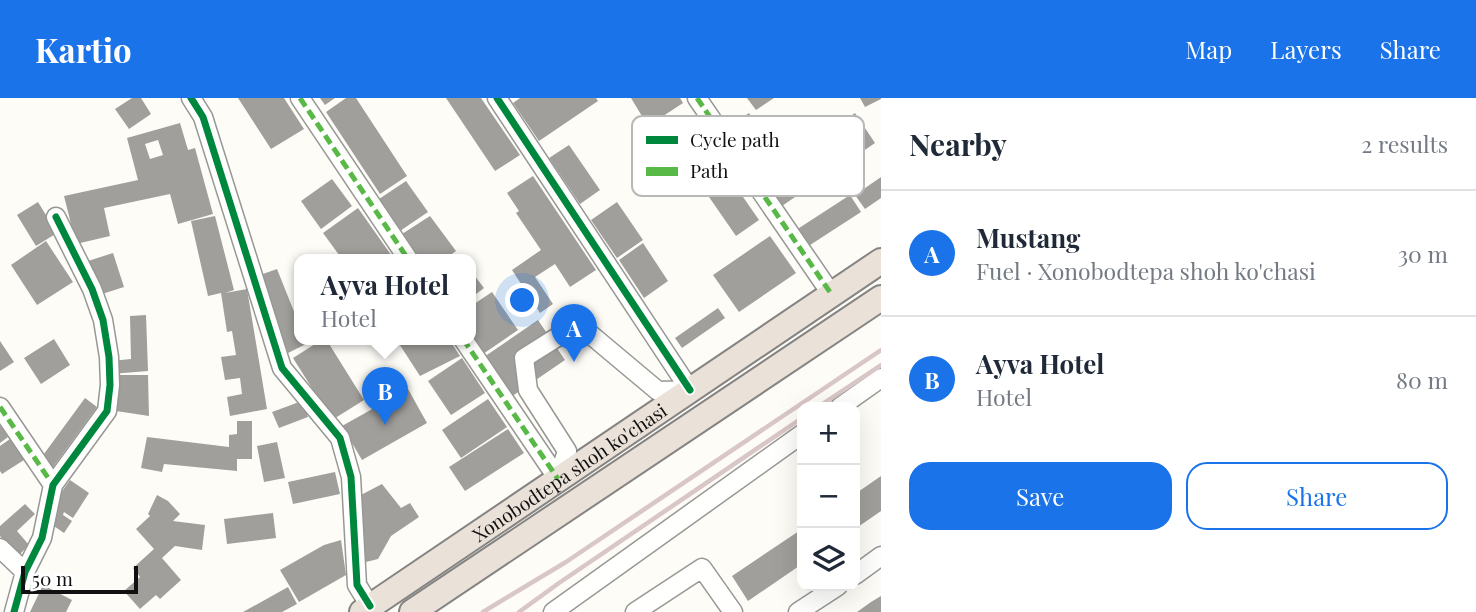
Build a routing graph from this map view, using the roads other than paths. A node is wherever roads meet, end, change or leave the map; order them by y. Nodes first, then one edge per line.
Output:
1 (191, 98) edge
2 (300, 98) edge
3 (497, 98) edge
4 (697, 98) edge
5 (709, 116) edge
6 (764, 196) edge
7 (56, 217) dead end
8 (405, 254) edge
9 (881, 261) edge
10 (832, 295) junction
11 (881, 299) edge
12 (467, 345) edge
13 (881, 378) edge
14 (691, 390) junction
15 (847, 402) edge
16 (0, 407) edge
17 (797, 438) edge
18 (558, 480) junction
19 (53, 485) junction
20 (0, 548) edge
21 (881, 556) edge
22 (860, 571) edge
23 (25, 572) junction
24 (830, 591) edge
25 (366, 609) edge
26 (14, 612) edge
27 (412, 612) edge
28 (552, 612) edge
29 (635, 612) edge
30 (733, 612) edge
31 (798, 612) edge

1 - 25 street
2 - 8 street
3 - 14 street
4 - 5 street
6 - 10 street
7 - 19 street
9 - 10 highway, Xonobodtepa shoh ko'chasi
10 - 14 highway, Xonobodtepa shoh ko'chasi
11 - 27 highway, Xonobodtepa shoh ko'chasi
12 - 18 street
13 - 15 street
14 - 18 highway, Xonobodtepa shoh ko'chasi
14 - 18 street
16 - 19 street
17 - 28 street
18 - 25 highway, Xonobodtepa shoh ko'chasi
19 - 23 street
20 - 23 street
21 - 22 street
23 - 26 street
24 - 31 street
29 - 30 street

